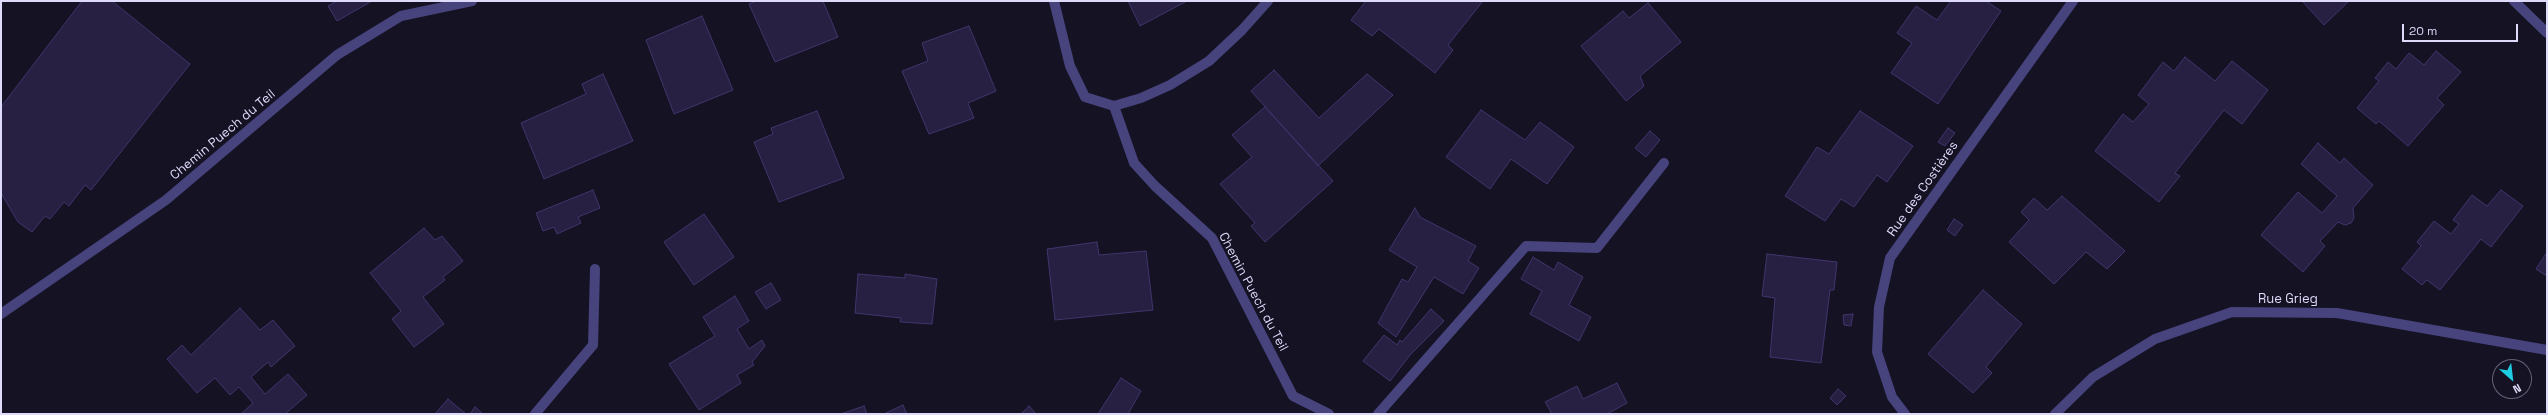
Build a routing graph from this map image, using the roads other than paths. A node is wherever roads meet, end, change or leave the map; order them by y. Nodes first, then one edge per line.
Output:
1 (472, 1) edge
2 (1054, 1) edge
3 (1268, 1) edge
4 (2073, 1) edge
5 (2514, 1) edge
6 (2547, 33) edge
7 (1114, 106) junction
8 (1664, 163) dead end
9 (595, 269) dead end
10 (1, 314) edge
11 (2547, 350) edge
12 (535, 414) edge
13 (1329, 414) edge
14 (1378, 414) edge
15 (1905, 414) edge
16 (2055, 414) edge

1 - 10 street, Chemin Puech du Teil
2 - 7 street
3 - 7 street
4 - 15 street, Rue des Costières
5 - 6 street
7 - 13 street, Chemin Puech du Teil
8 - 14 street
9 - 12 street
11 - 16 street, Rue Grieg

